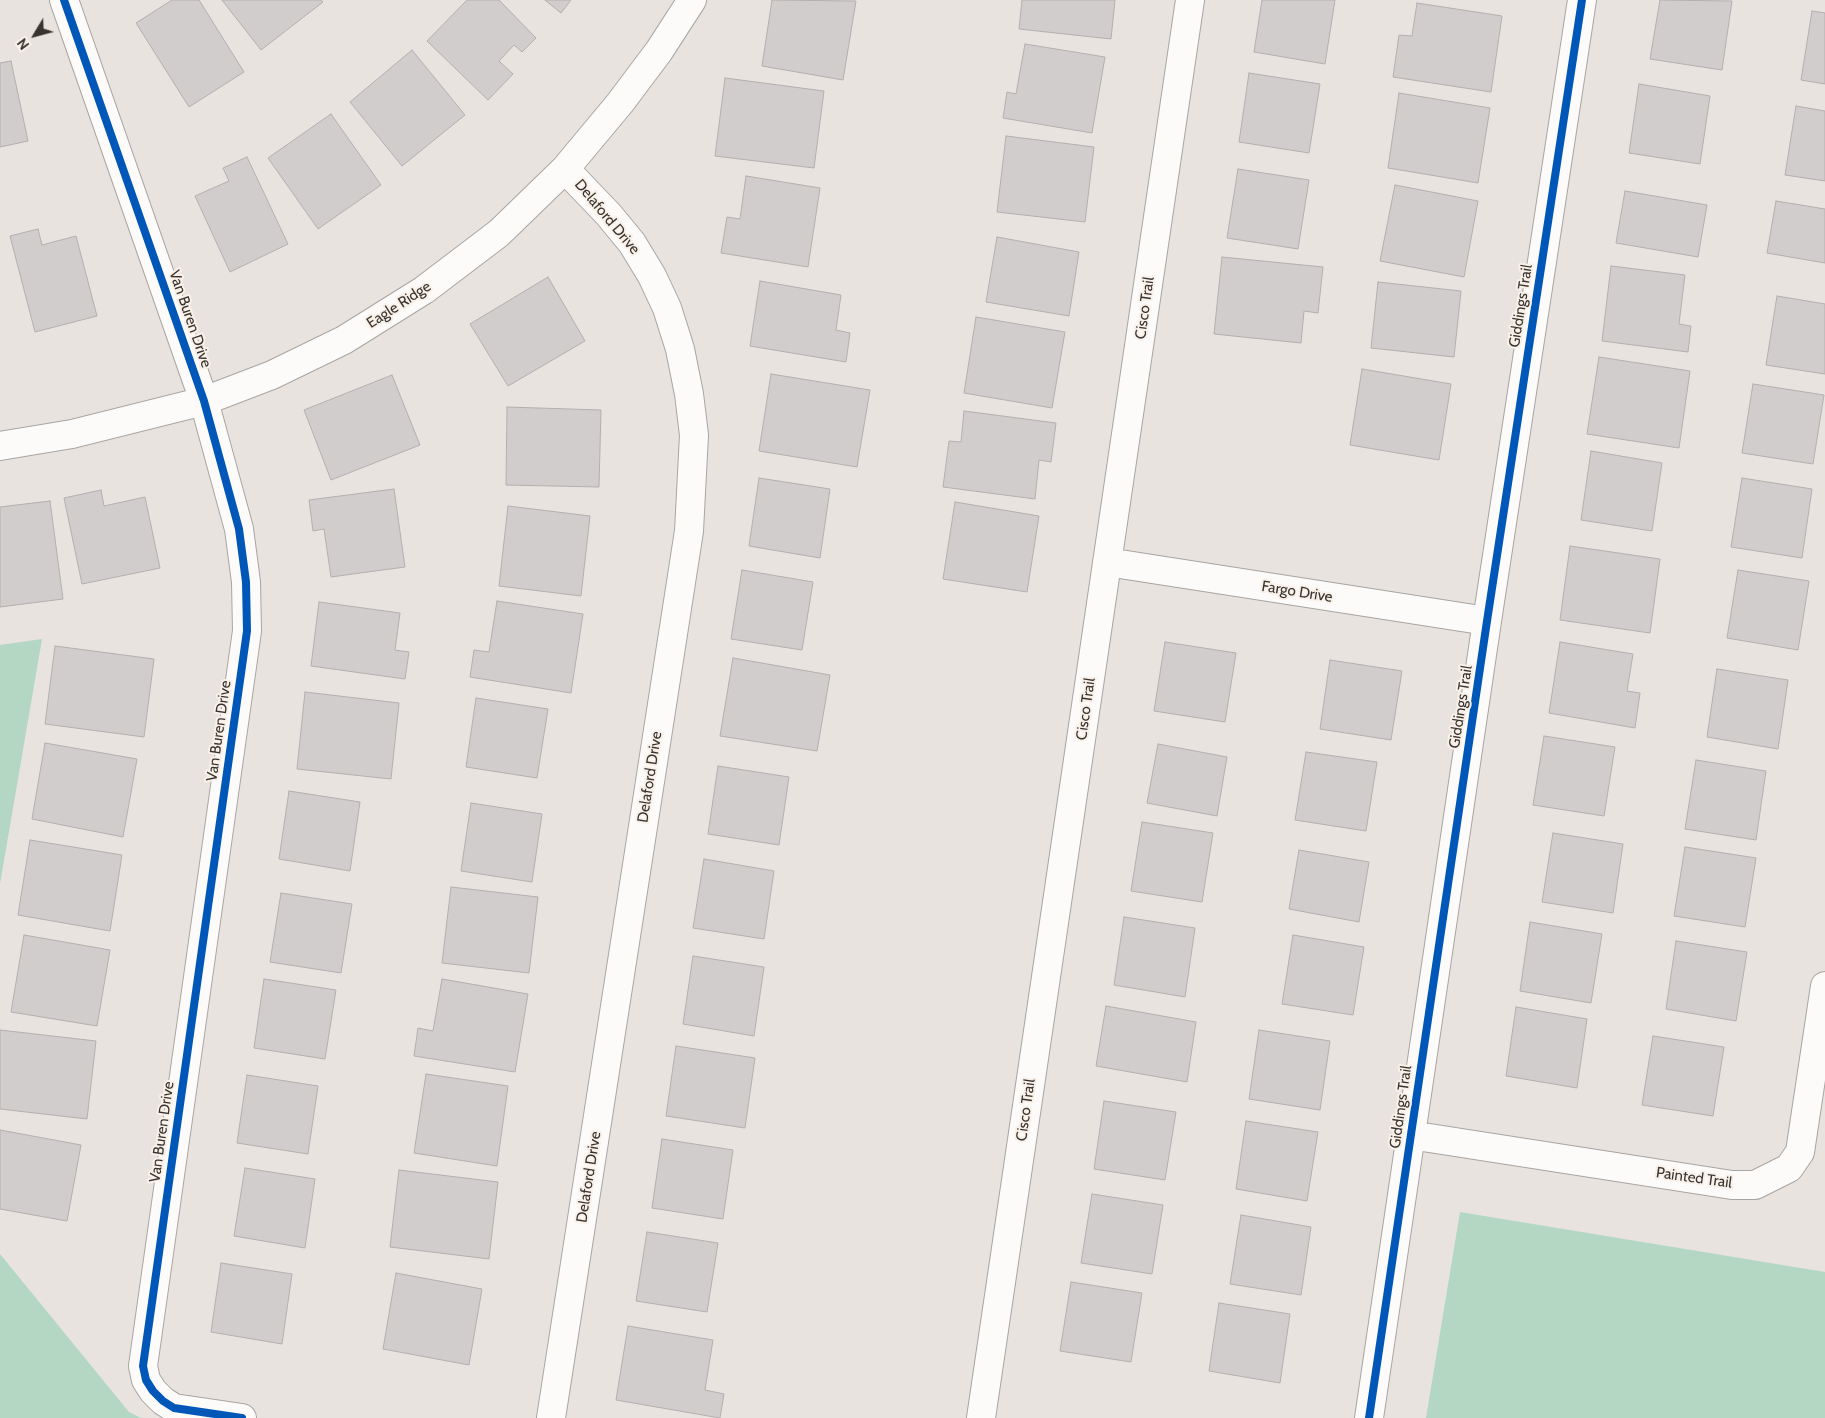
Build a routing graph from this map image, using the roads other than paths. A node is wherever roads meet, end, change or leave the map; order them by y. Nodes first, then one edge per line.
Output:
1 (64, 0) edge
2 (692, 0) edge
3 (1190, 0) edge
4 (1582, 0) edge
5 (566, 169) junction
6 (204, 401) junction
7 (0, 446) edge
8 (1108, 562) junction
9 (1487, 621) junction
10 (1825, 986) edge
11 (1410, 1135) junction
12 (242, 1418) edge
13 (551, 1418) edge
14 (981, 1418) edge
15 (1369, 1418) edge

1 - 6 street, Van Buren Drive
2 - 5 street, Eagle Ridge
3 - 8 street, Cisco Trail
4 - 9 street, Giddings Trail
5 - 6 street, Eagle Ridge
5 - 13 street, Delaford Drive
6 - 7 street, Eagle Ridge
6 - 12 street, Van Buren Drive
8 - 9 street, Fargo Drive
8 - 14 street, Cisco Trail
9 - 11 street, Giddings Trail
10 - 11 street, Painted Trail
11 - 15 street, Giddings Trail

